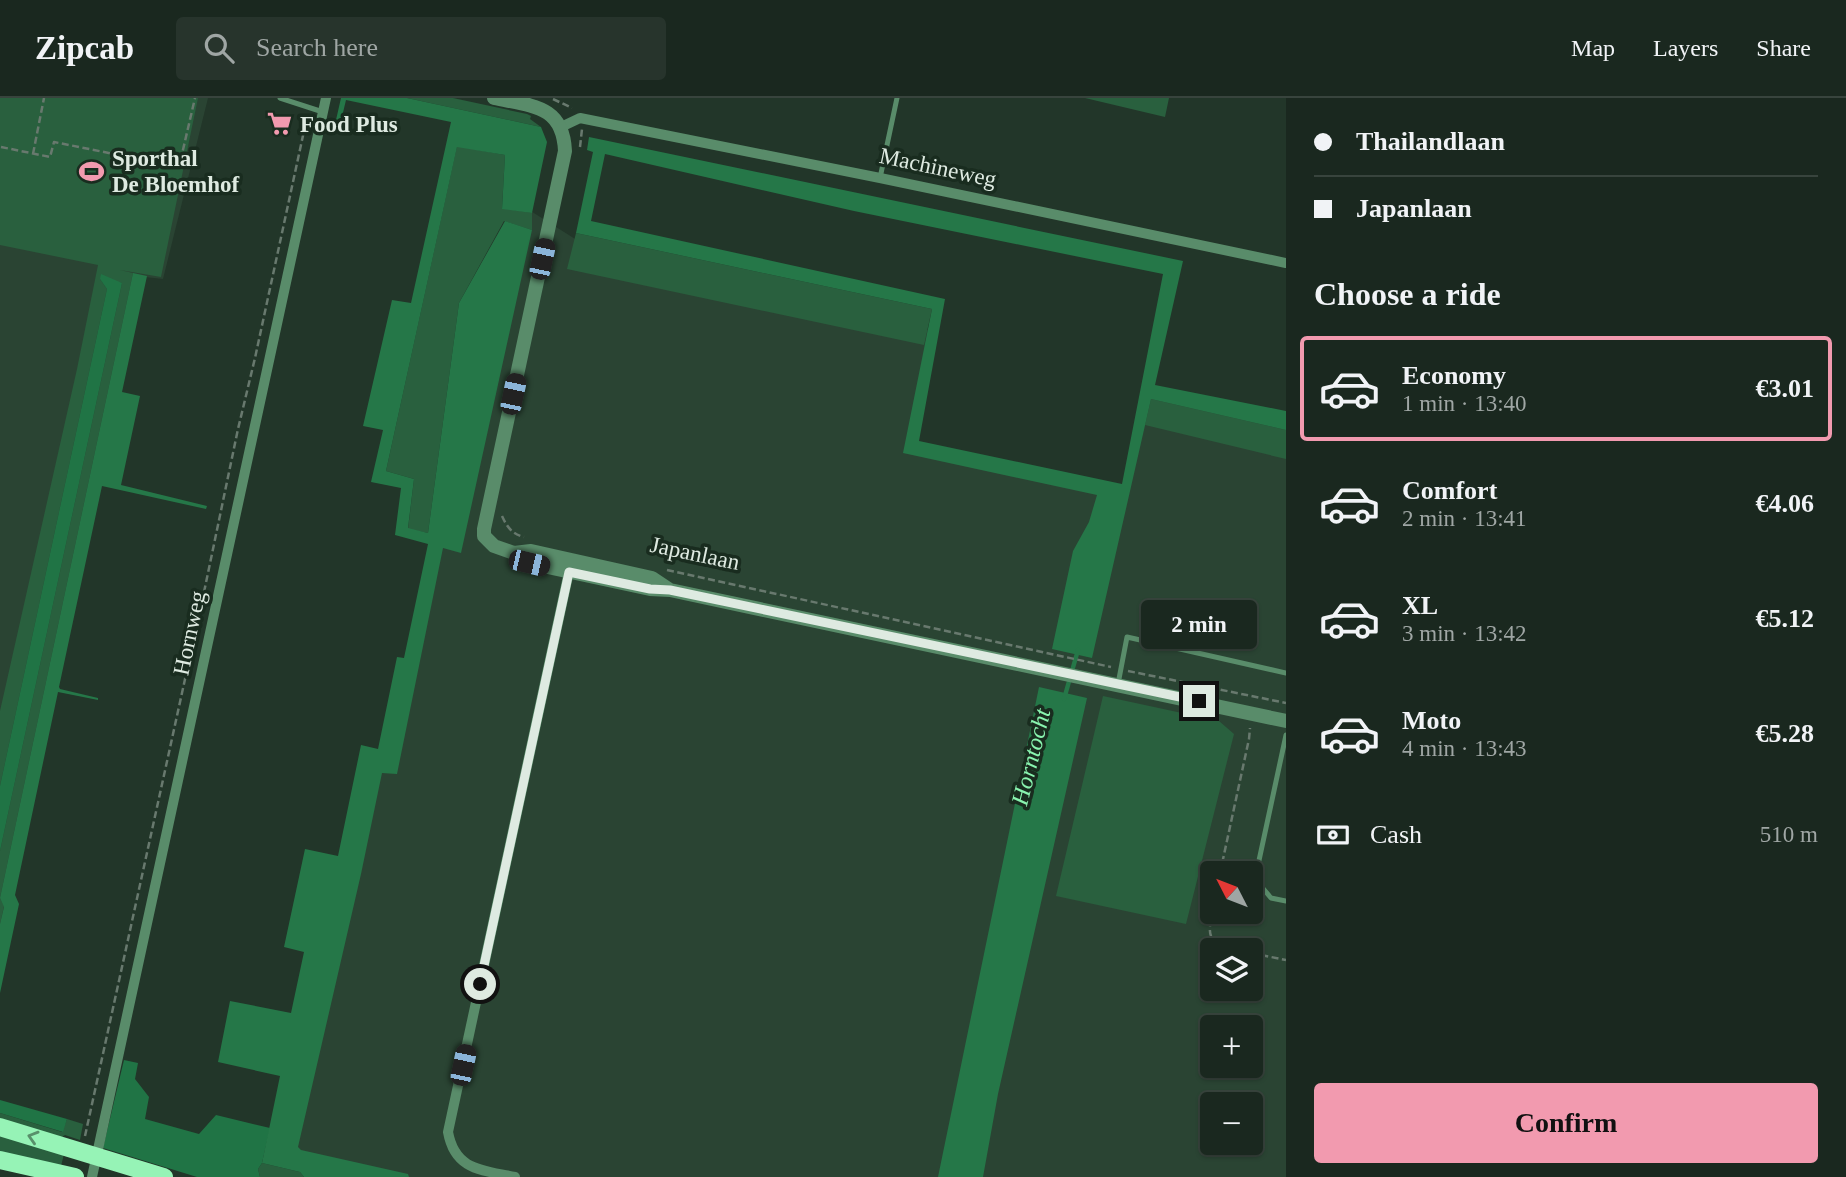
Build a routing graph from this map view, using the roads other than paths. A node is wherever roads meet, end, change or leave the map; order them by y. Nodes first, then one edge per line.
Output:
1 (280, 98) edge
2 (326, 98) edge
3 (494, 98) edge
4 (897, 98) edge
5 (323, 112) junction
6 (561, 127) junction
7 (880, 178) junction
8 (1286, 262) edge
9 (570, 566) junction
10 (1286, 673) edge
11 (1118, 684) junction
12 (1286, 721) edge
13 (1286, 735) edge
14 (1286, 901) edge
15 (0, 1126) edge
16 (0, 1160) edge
17 (68, 1175) edge
18 (92, 1177) edge
19 (164, 1177) edge
20 (514, 1177) edge

1 - 5 lane
2 - 5 street, Hornweg
3 - 6 street
4 - 7 lane
5 - 18 street, Hornweg
6 - 7 street, Machineweg
6 - 9 street, Japanlaan
7 - 8 street, Machineweg
9 - 11 street, Japanlaan
9 - 20 street
10 - 11 lane
11 - 12 street, Japanlaan
13 - 14 lane
19 -> 15 highway
16 - 17 highway

